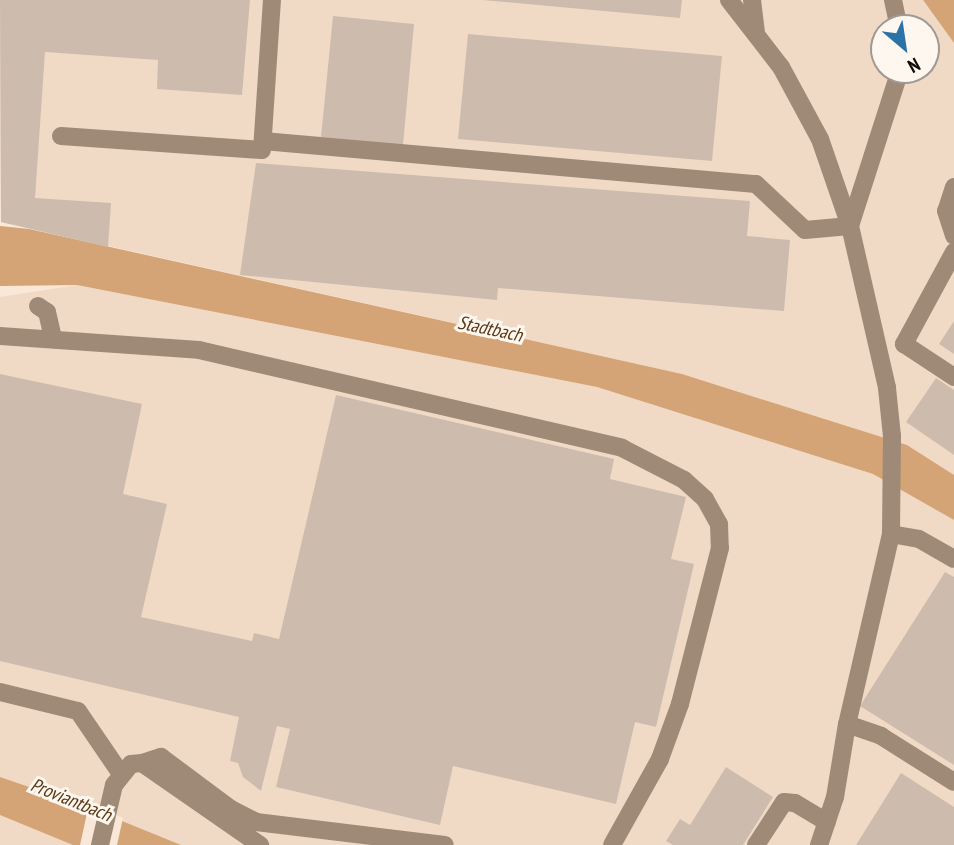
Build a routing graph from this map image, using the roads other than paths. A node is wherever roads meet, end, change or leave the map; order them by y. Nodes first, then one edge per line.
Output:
1 (272, 0) edge
2 (729, 0) edge
3 (752, 0) edge
4 (756, 31) junction
5 (896, 84) edge
6 (61, 136) dead end
7 (262, 141) junction
8 (954, 187) edge
9 (850, 226) junction
10 (954, 236) edge
11 (954, 252) edge
12 (38, 306) dead end
13 (0, 335) edge
14 (53, 339) junction
15 (954, 377) edge
16 (891, 534) junction
17 (954, 559) edge
18 (0, 692) edge
19 (847, 724) junction
20 (142, 763) junction
21 (121, 774) junction
22 (954, 782) edge
23 (827, 822) junction
24 (100, 845) edge
25 (260, 845) edge
26 (444, 845) edge
27 (612, 845) edge
28 (757, 845) edge
29 (819, 845) edge

1 - 7 lane
2 - 4 lane
3 - 4 lane
4 - 9 lane
5 - 9 lane
6 - 7 lane
7 - 9 lane
8 - 10 lane
9 - 16 lane
11 - 15 lane
12 - 14 lane
13 - 14 lane
14 - 27 lane
16 - 17 lane
16 - 19 lane
18 - 21 lane
19 - 22 lane
19 - 23 lane
20 - 21 lane
20 - 25 lane
20 - 26 lane
21 - 24 lane
23 - 28 lane
23 - 29 lane

